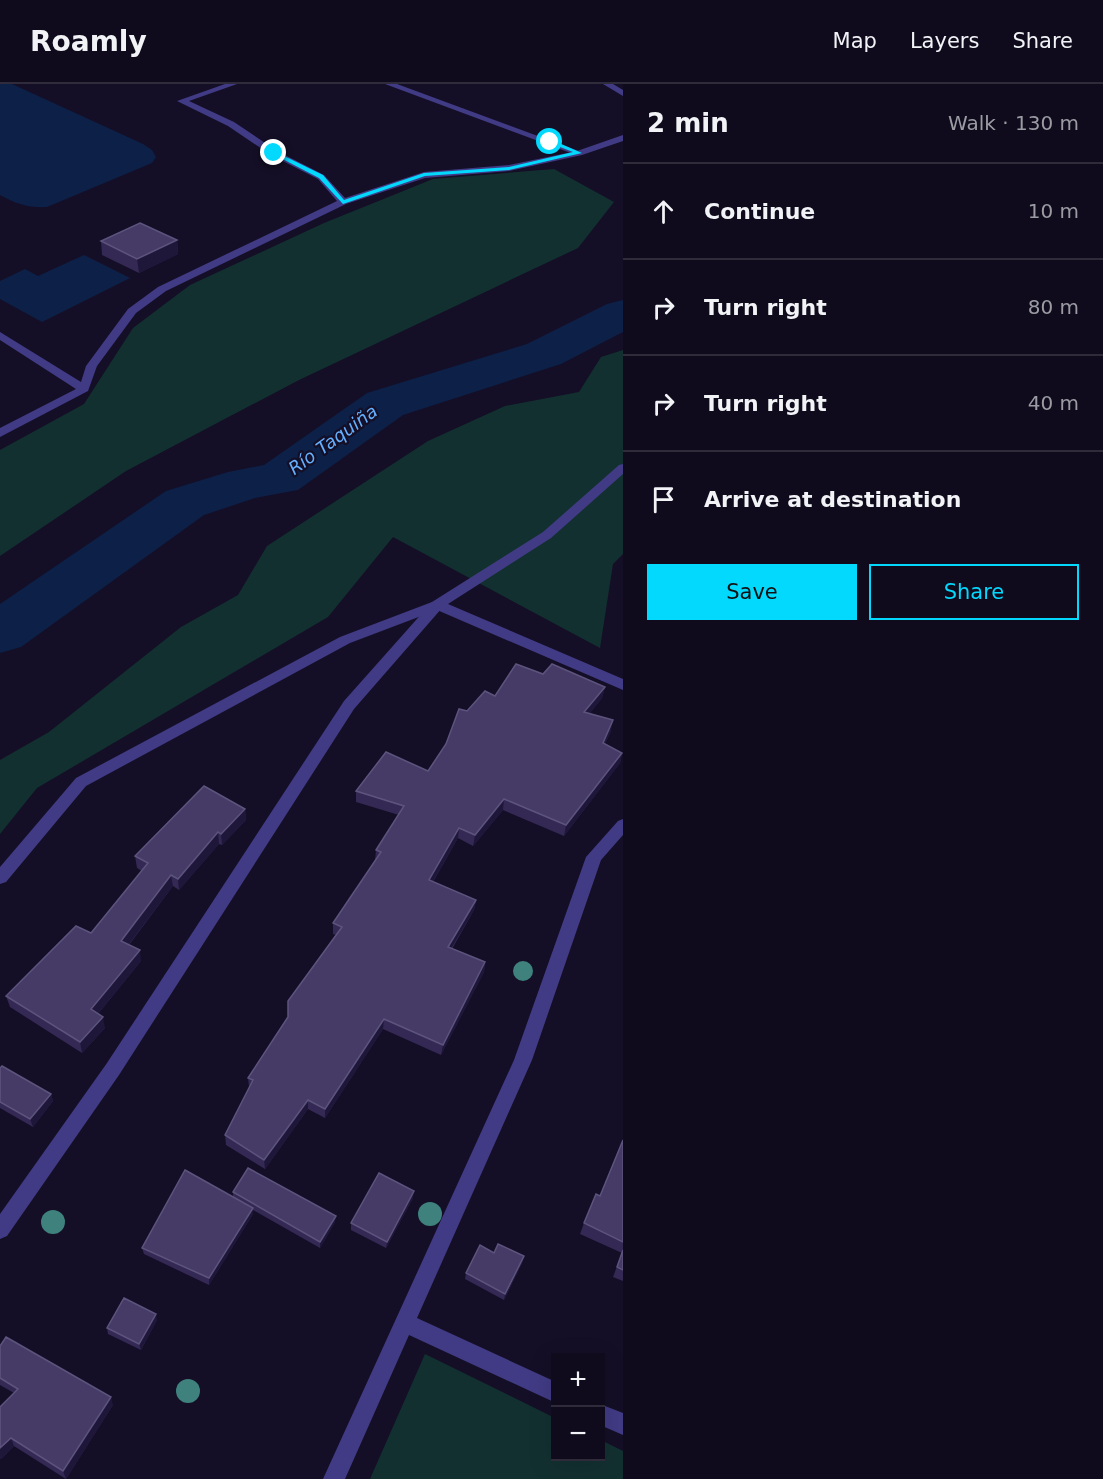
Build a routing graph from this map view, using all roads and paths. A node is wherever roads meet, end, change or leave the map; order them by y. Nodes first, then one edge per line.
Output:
1 (233, 84) edge
2 (389, 84) edge
3 (607, 84) edge
4 (623, 93) edge
5 (623, 138) edge
6 (579, 153) junction
7 (343, 202) junction
8 (0, 335) edge
9 (84, 390) junction
10 (0, 433) edge
11 (623, 468) edge
12 (436, 605) junction
13 (623, 685) edge
14 (623, 825) edge
15 (0, 878) edge
16 (0, 1230) edge
17 (404, 1322) junction
18 (551, 1391) edge
19 (605, 1416) edge
20 (623, 1424) edge
21 (334, 1479) edge

1 - 7 street
2 - 6 street
3 - 4 street
5 - 6 street
6 - 7 street
7 - 9 street
8 - 9 street
9 - 10 street
11 - 12 street
12 - 13 street
12 - 15 street
12 - 16 street
14 - 17 street
17 - 18 street
17 - 21 street
19 - 20 street

